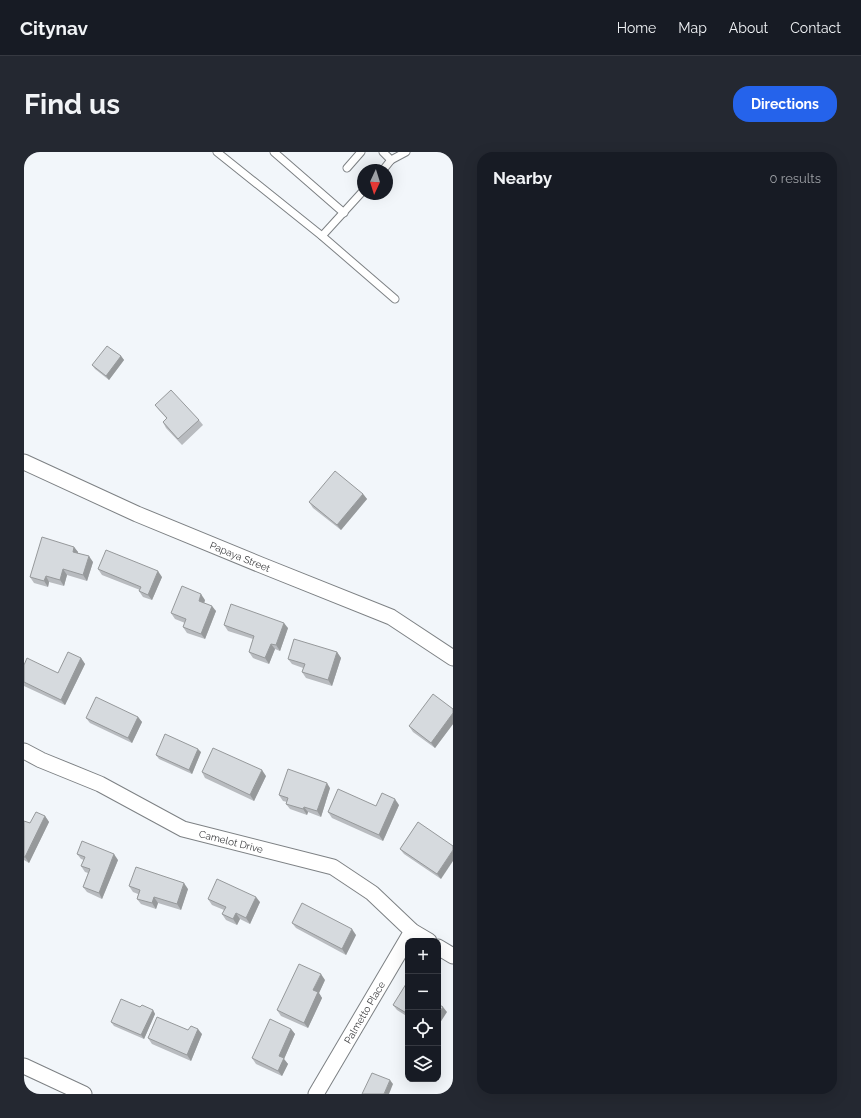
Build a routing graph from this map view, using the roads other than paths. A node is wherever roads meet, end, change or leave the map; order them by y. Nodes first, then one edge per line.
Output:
1 (217, 152) edge
2 (274, 152) edge
3 (362, 152) edge
4 (383, 152) edge
5 (406, 152) edge
6 (392, 160) junction
7 (388, 164) edge
8 (347, 168) dead end
9 (357, 199) edge
10 (344, 213) junction
11 (322, 236) junction
12 (395, 299) dead end
13 (24, 462) edge
14 (453, 658) edge
15 (24, 751) edge
16 (412, 931) junction
17 (424, 938) edge
18 (441, 949) edge
19 (453, 956) edge
20 (24, 1066) edge
21 (84, 1094) edge
22 (316, 1094) edge

1 - 11 lane
2 - 10 lane
3 - 8 lane
4 - 6 lane
5 - 6 lane
6 - 7 lane
9 - 10 lane
10 - 11 lane
11 - 12 lane
13 - 14 street, Papaya Street
15 - 16 street, Camelot Drive
16 - 17 street, Camelot Drive
16 - 22 street, Palmetto Place
18 - 19 street
20 - 21 street

